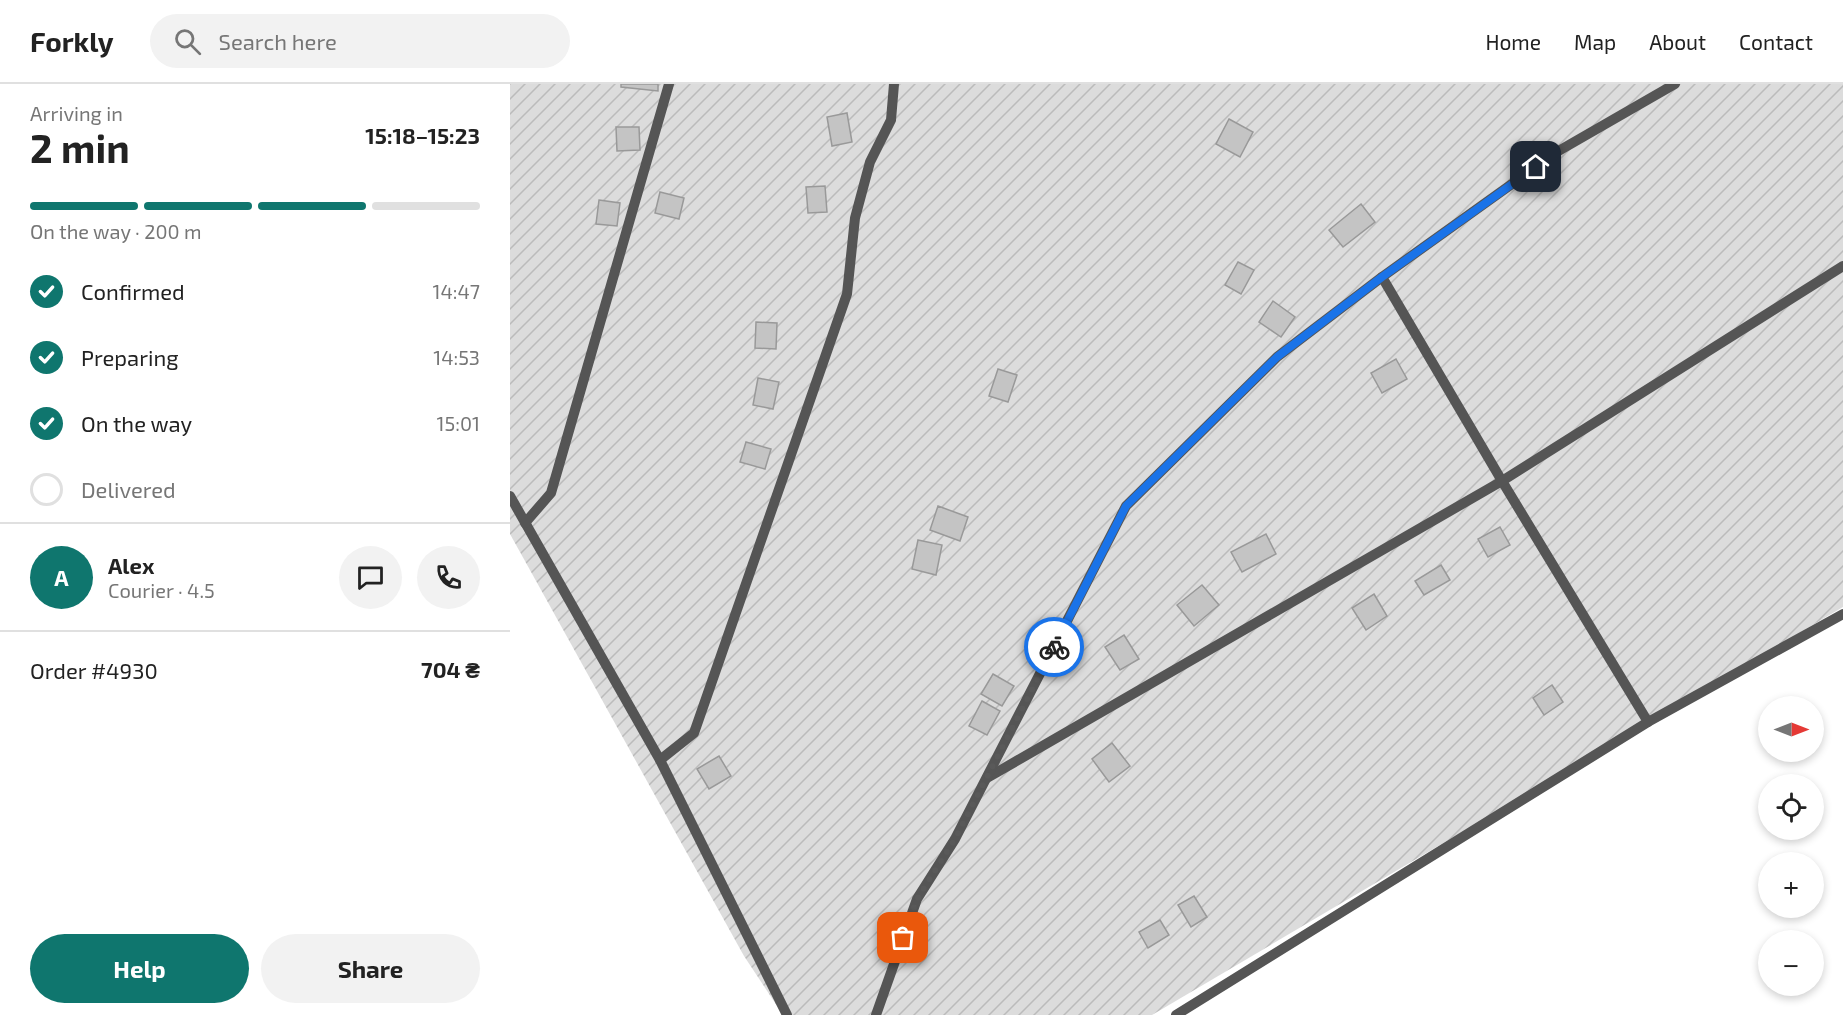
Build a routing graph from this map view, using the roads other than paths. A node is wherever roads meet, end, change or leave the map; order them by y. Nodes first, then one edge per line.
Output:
1 (669, 84) edge
2 (894, 84) edge
3 (1676, 84) edge
4 (1843, 266) edge
5 (1382, 277) junction
6 (1502, 481) junction
7 (510, 496) edge
8 (525, 523) junction
9 (1843, 614) edge
10 (1648, 722) junction
11 (660, 760) junction
12 (987, 778) junction
13 (787, 1015) edge
14 (876, 1015) edge
15 (1176, 1015) edge

1 - 8 lane
2 - 11 lane
3 - 5 lane
4 - 6 lane
5 - 6 lane
5 - 12 lane
6 - 10 lane
6 - 12 lane
7 - 8 lane
8 - 11 lane
9 - 10 lane
10 - 15 lane
11 - 13 lane
12 - 14 lane

